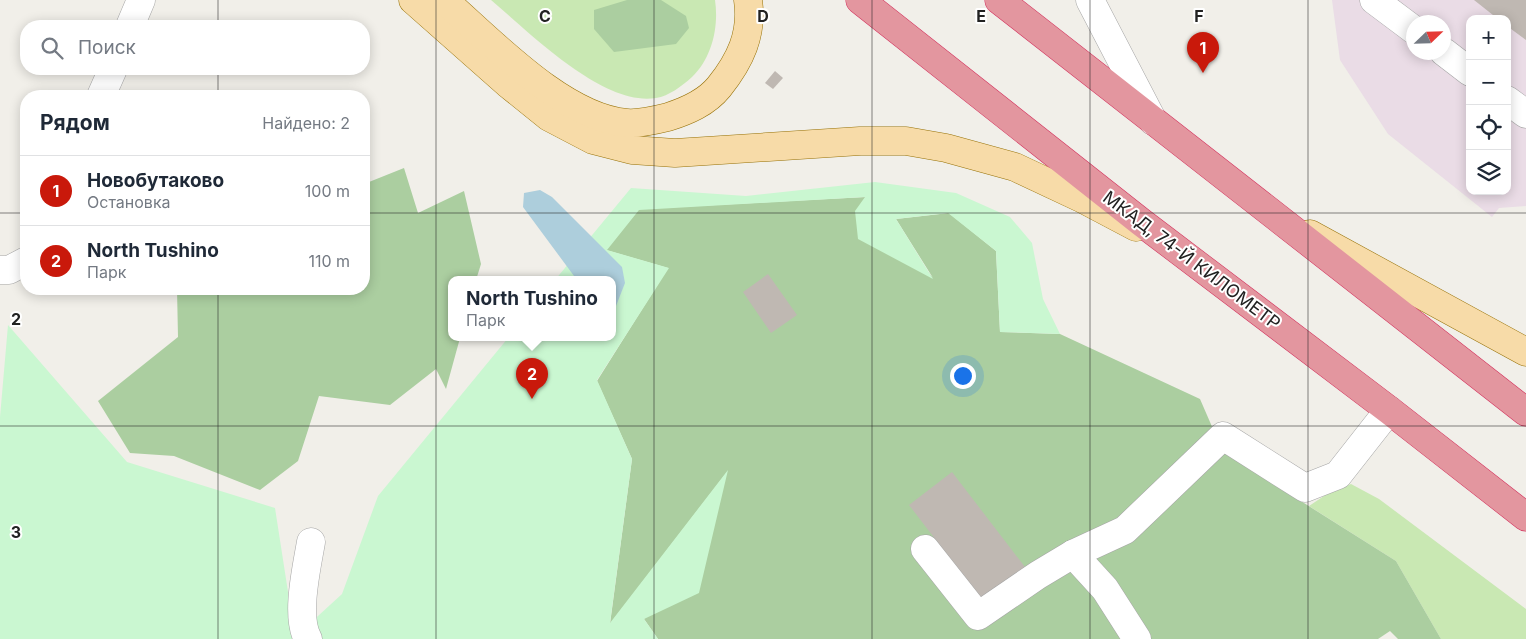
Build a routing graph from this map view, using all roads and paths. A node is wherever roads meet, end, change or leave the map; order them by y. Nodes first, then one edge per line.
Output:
1 (141, 0) edge
2 (413, 0) edge
3 (444, 0) edge
4 (748, 0) edge
5 (860, 0) edge
6 (999, 0) edge
7 (1090, 0) edge
8 (1374, 0) edge
9 (133, 20) edge
10 (1406, 24) edge
11 (1451, 57) edge
12 (1466, 69) edge
13 (110, 75) edge
14 (104, 90) edge
15 (1511, 103) edge
16 (1526, 114) edge
17 (1153, 121) junction
18 (1265, 209) junction
19 (1170, 244) junction
20 (20, 264) edge
21 (0, 270) edge
22 (1526, 352) edge
23 (1389, 410) junction
24 (1526, 412) edge
25 (1526, 517) edge
26 (311, 542) dead end
27 (925, 549) dead end
28 (1074, 554) junction
29 (308, 639) edge
30 (1137, 639) edge

1 - 9 lane
2 - 19 main road
3 - 4 main road
5 - 19 highway, МКАД, 74-Й КИЛОМЕТР
6 - 17 highway
7 - 17 lane
8 - 10 lane
11 - 12 lane
13 - 14 lane
15 - 16 lane
17 - 18 highway
18 - 22 main road
18 - 24 highway
19 - 23 highway, МКАД, 74-Й КИЛОМЕТР
20 - 21 lane
23 - 25 highway, МКАД, 74-Й КИЛОМЕТР
23 - 28 lane
26 - 29 lane
27 - 28 lane
28 - 30 lane

